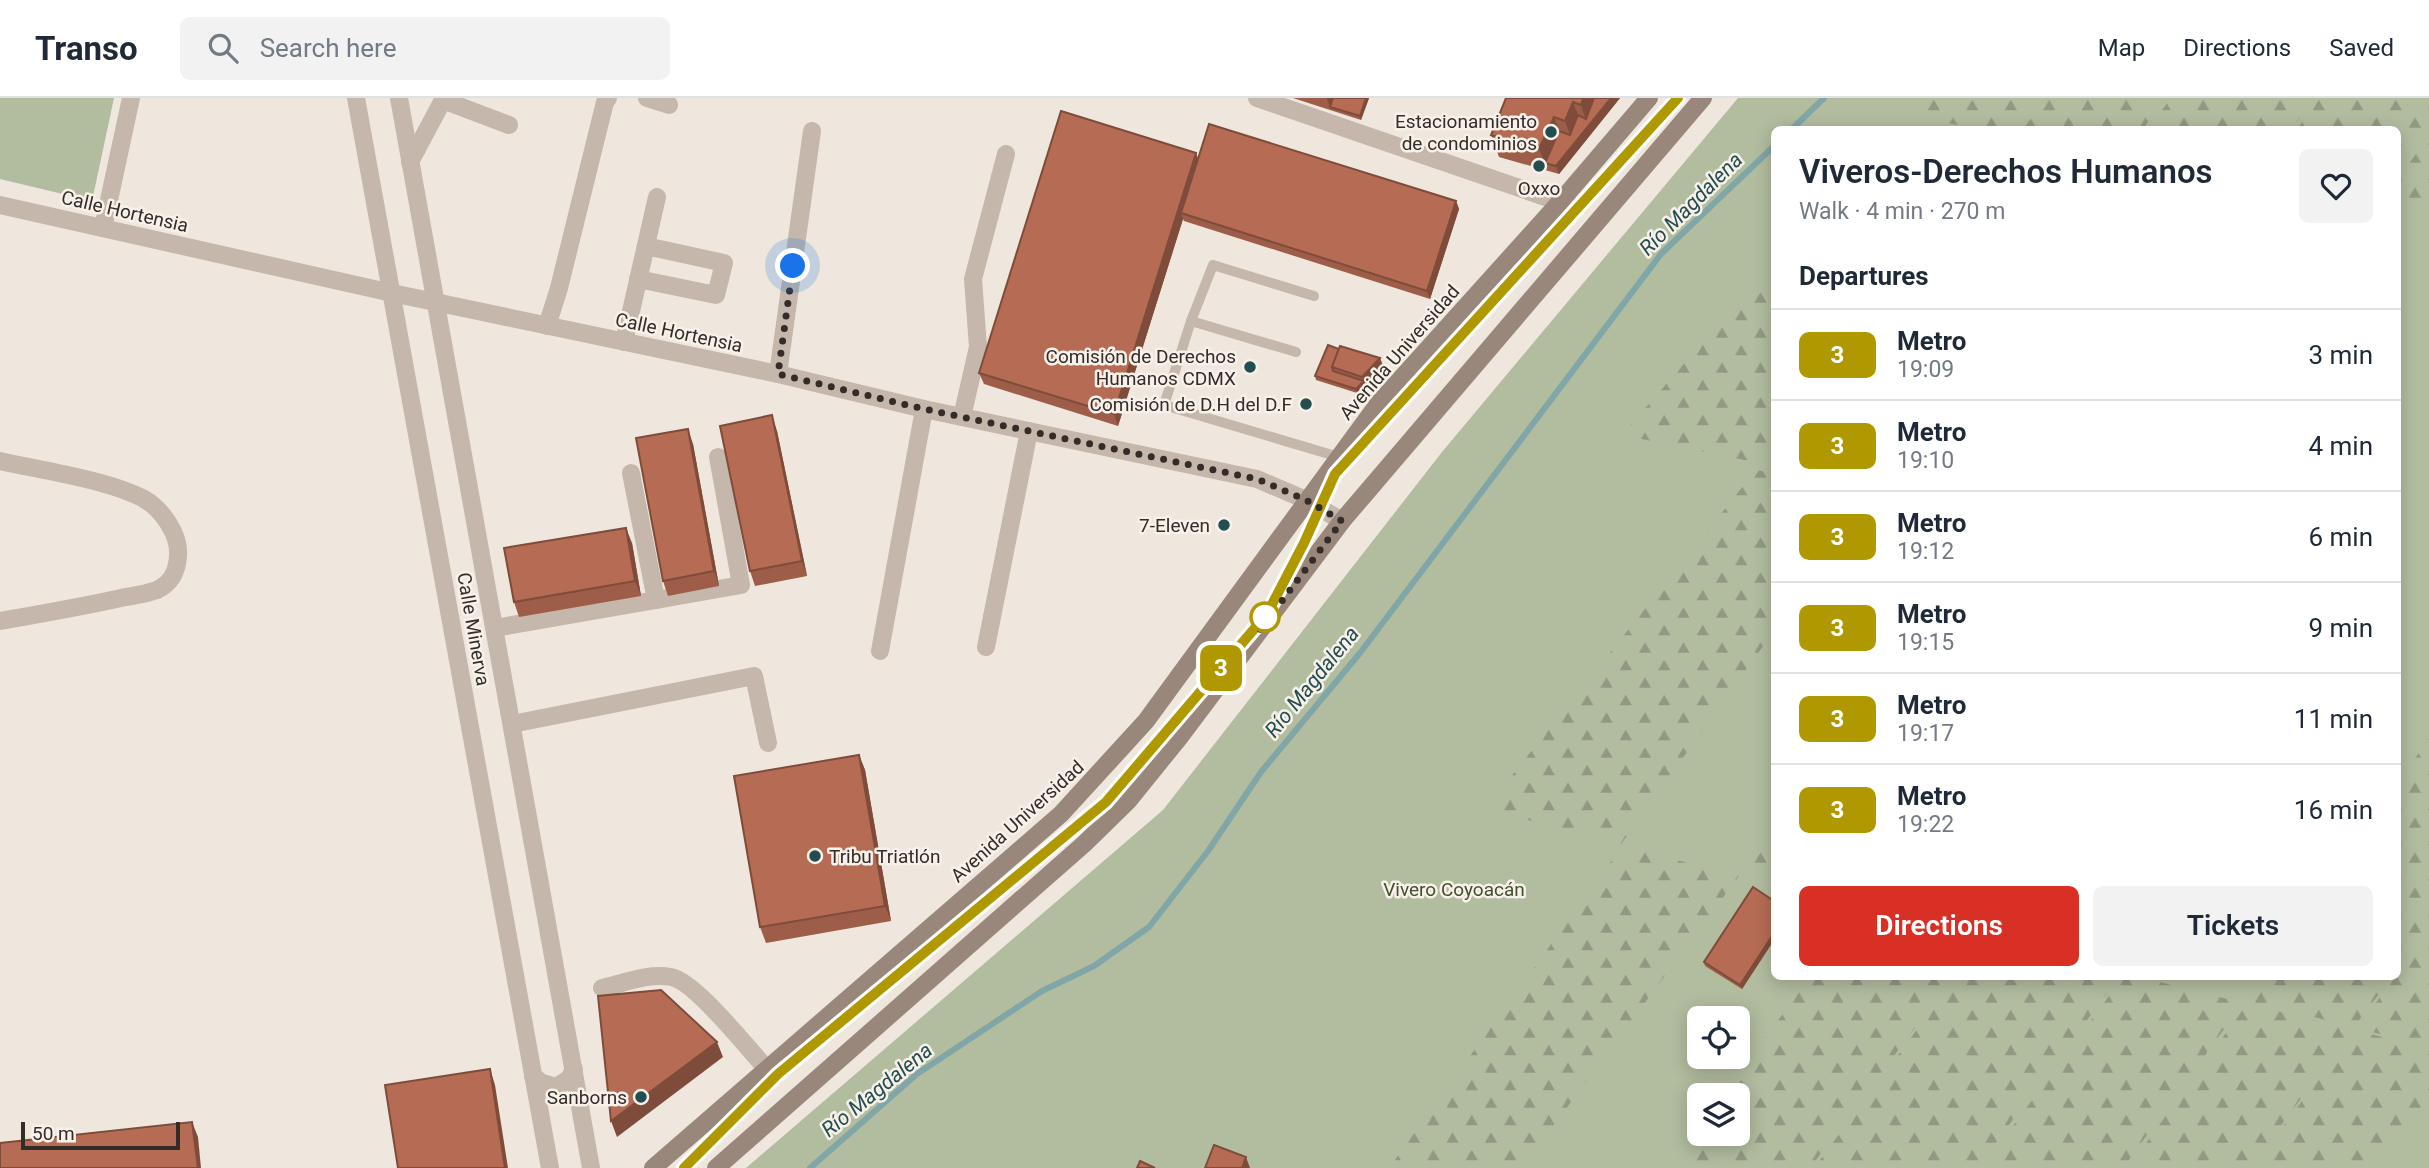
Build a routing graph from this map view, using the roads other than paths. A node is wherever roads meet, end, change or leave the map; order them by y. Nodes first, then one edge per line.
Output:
1 (131, 98) edge
2 (356, 98) edge
3 (399, 98) edge
4 (608, 98) edge
5 (647, 98) edge
6 (1257, 98) edge
7 (1649, 98) edge
8 (1703, 98) edge
9 (669, 105) dead end
10 (509, 125) dead end
11 (812, 131) dead end
12 (1006, 154) dead end
13 (410, 162) junction
14 (657, 197) dead end
15 (1560, 202) junction
16 (0, 205) edge
17 (103, 228) junction
18 (646, 246) junction
19 (638, 279) junction
20 (391, 293) junction
21 (1314, 296) dead end
22 (435, 303) junction
23 (1191, 321) junction
24 (547, 326) junction
25 (624, 342) junction
26 (1297, 352) dead end
27 (778, 374) junction
28 (924, 409) junction
29 (962, 416) junction
30 (1029, 431) junction
31 (718, 457) dead end
32 (1339, 457) junction
33 (0, 461) edge
34 (631, 473) dead end
35 (1306, 500) junction
36 (1342, 521) junction
37 (656, 600) junction
38 (0, 621) edge
39 (495, 628) junction
40 (986, 647) dead end
41 (880, 651) dead end
42 (513, 724) junction
43 (768, 743) dead end
44 (602, 988) dead end
45 (575, 1069) junction
46 (767, 1069) junction
47 (533, 1076) junction
48 (550, 1168) edge
49 (591, 1168) edge
50 (653, 1168) edge
51 (716, 1168) edge

1 - 17 street
2 - 20 street, Calle Minerva
3 - 13 street, Calle Minerva
4 - 24 street
5 - 9 street
6 - 15 street
7 - 15 main road, Avenida Universidad
8 - 36 main road
10 - 13 street
11 - 27 street
12 - 29 street
13 - 22 street, Calle Minerva
14 - 18 street
15 - 32 main road, Avenida Universidad
16 - 17 street, Calle Hortensia
17 - 20 street, Calle Hortensia
18 - 19 street
18 - 19 street
19 - 25 street
20 - 22 street, Calle Hortensia
20 - 47 street, Calle Minerva
21 - 23 lane
22 - 24 street, Calle Hortensia
22 - 39 street, Calle Minerva
23 - 26 lane
23 - 32 lane
24 - 25 street, Calle Hortensia
25 - 27 street, Calle Hortensia
27 - 28 street, Calle Hortensia
28 - 29 street, Calle Hortensia
28 - 41 street
29 - 30 street, Calle Hortensia
30 - 35 street, Calle Hortensia
30 - 40 street
31 - 37 street
32 - 35 main road, Avenida Universidad
33 - 38 street
34 - 37 street
35 - 36 street, Calle Hortensia
35 - 46 main road, Avenida Universidad
36 - 51 main road
37 - 39 street
39 - 42 street, Calle Minerva
42 - 43 street
42 - 45 street, Calle Minerva
44 - 46 street
45 - 47 street
45 - 49 street, Calle Minerva
46 - 50 main road, Avenida Universidad
47 - 48 street, Calle Minerva

